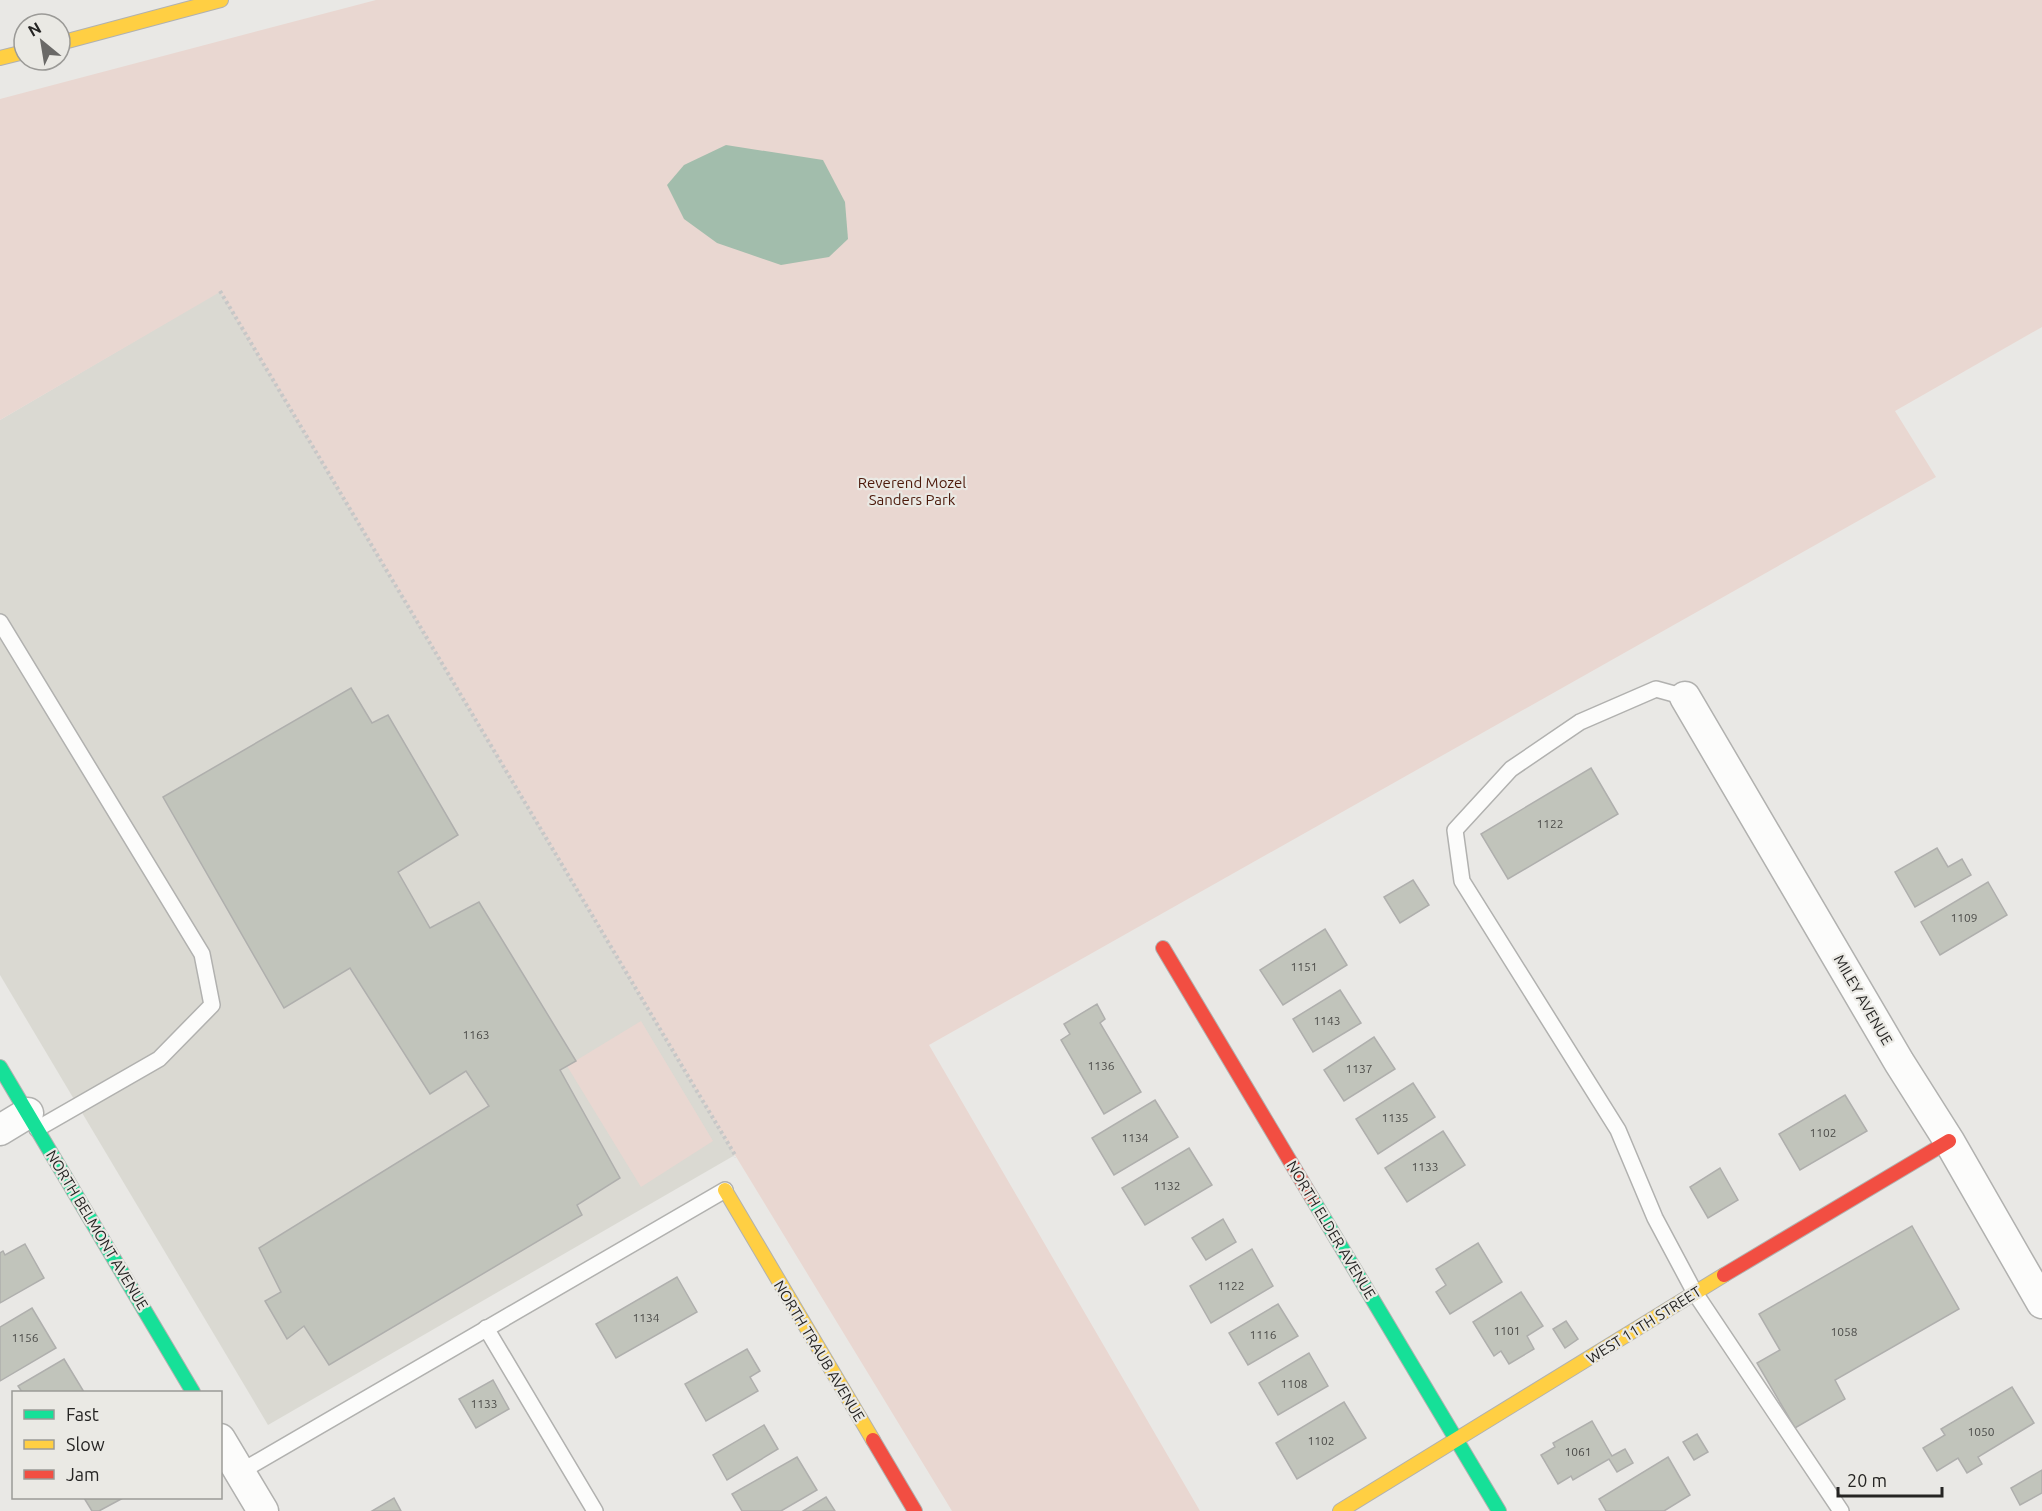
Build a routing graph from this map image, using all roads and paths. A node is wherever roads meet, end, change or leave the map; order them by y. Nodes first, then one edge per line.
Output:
1 (221, 0) edge
2 (72, 40) edge
3 (220, 291) dead end
4 (0, 622) edge
5 (1685, 697) joint
6 (1163, 948) dead end
7 (0, 1067) edge
8 (32, 1121) junction
9 (0, 1130) edge
10 (1949, 1142) junction
11 (725, 1190) junction
12 (1695, 1293) junction
13 (2042, 1303) edge
14 (486, 1328) junction
15 (192, 1391) edge
16 (1457, 1440) junction
17 (222, 1442) edge
18 (240, 1472) junction
19 (263, 1511) edge
20 (595, 1511) edge
21 (915, 1511) edge
22 (1340, 1511) edge
23 (1499, 1511) edge
24 (1841, 1511) edge

1 - 2 street
3 - 11 path
4 - 8 lane
5 - 10 street, MILEY AVENUE
5 - 12 lane
6 - 16 street, NORTH ELDER AVENUE
7 - 8 street, NORTH BELMONT AVENUE
8 - 9 street
8 - 15 street, NORTH BELMONT AVENUE
10 - 12 street, WEST 11TH STREET
10 - 13 street, MILEY AVENUE
11 - 14 lane
11 - 21 street, NORTH TRAUB AVENUE
12 - 16 street, WEST 11TH STREET
12 - 24 lane
14 - 18 lane
14 - 20 lane
16 - 22 street, WEST 11TH STREET
16 - 23 street, NORTH ELDER AVENUE
17 - 18 street
18 - 19 street

